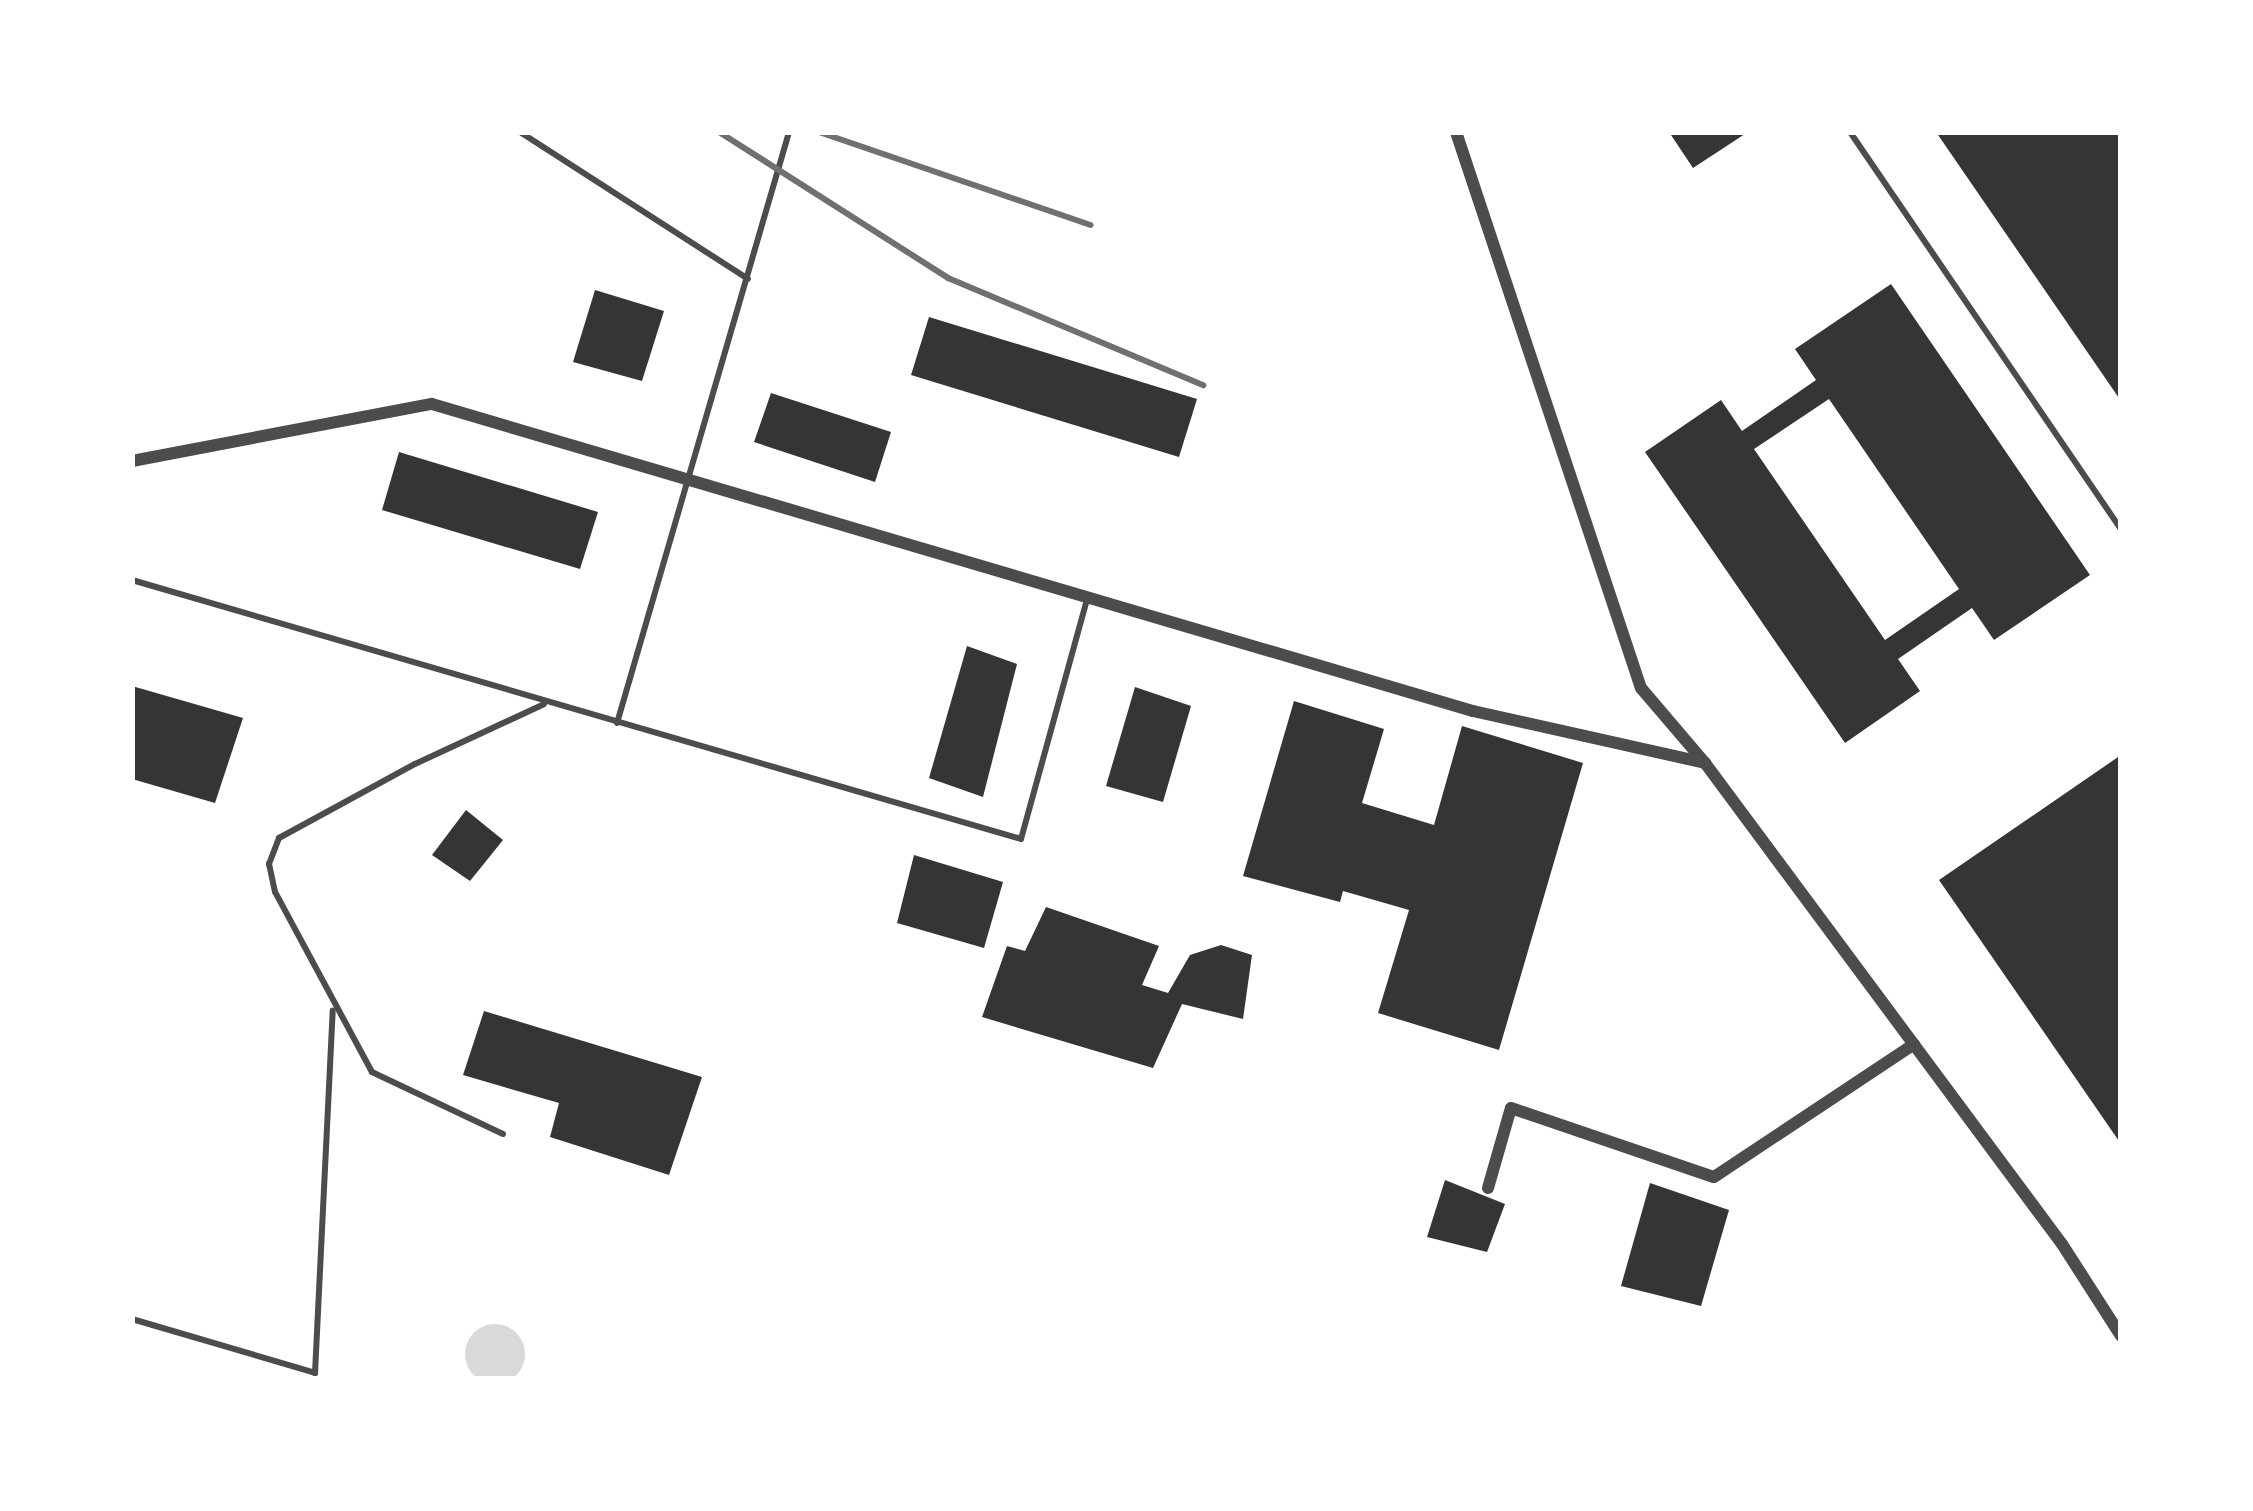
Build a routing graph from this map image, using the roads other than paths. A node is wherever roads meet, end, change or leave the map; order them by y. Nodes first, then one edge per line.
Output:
1 (520, 132) edge
2 (789, 132) edge
3 (1456, 132) edge
4 (1850, 132) edge
5 (748, 279) junction
6 (132, 461) edge
7 (691, 479) junction
8 (2121, 529) edge
9 (132, 580) edge
10 (1088, 596) junction
11 (547, 702) junction
12 (617, 723) junction
13 (1705, 763) junction
14 (333, 1005) junction
15 (1914, 1044) junction
16 (503, 1134) dead end
17 (1488, 1188) dead end
18 (132, 1319) edge
19 (2121, 1336) edge

1 - 5 lane
2 - 5 lane
3 - 13 street
4 - 8 lane
5 - 7 lane
6 - 7 street
7 - 10 street
7 - 12 lane
9 - 11 lane
10 - 12 lane
10 - 13 street
11 - 12 lane
11 - 14 lane
13 - 15 street
14 - 16 lane
14 - 18 lane
15 - 17 street
15 - 19 street

